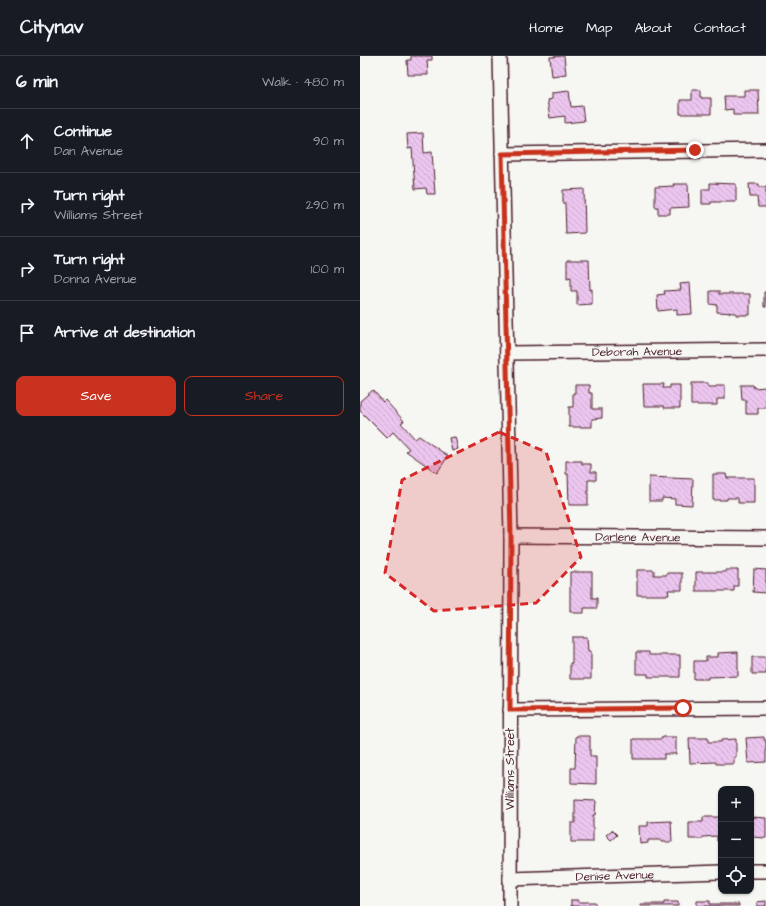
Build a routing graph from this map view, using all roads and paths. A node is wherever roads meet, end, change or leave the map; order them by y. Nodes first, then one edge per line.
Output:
1 (500, 56) edge
2 (766, 150) edge
3 (502, 154) junction
4 (766, 350) edge
5 (507, 353) junction
6 (511, 536) junction
7 (766, 538) edge
8 (766, 708) edge
9 (510, 710) junction
10 (754, 871) edge
11 (766, 871) edge
12 (718, 872) edge
13 (510, 879) junction
14 (510, 906) edge

1 - 3 street, Williams Street
2 - 3 street
3 - 5 street, Williams Street
4 - 5 street, Deborah Avenue
5 - 6 street, Williams Street
6 - 7 street, Darlene Avenue
6 - 9 street, Williams Street
8 - 9 street
9 - 13 street, Williams Street
10 - 11 street
12 - 13 street, Denise Avenue
13 - 14 street, Williams Street

